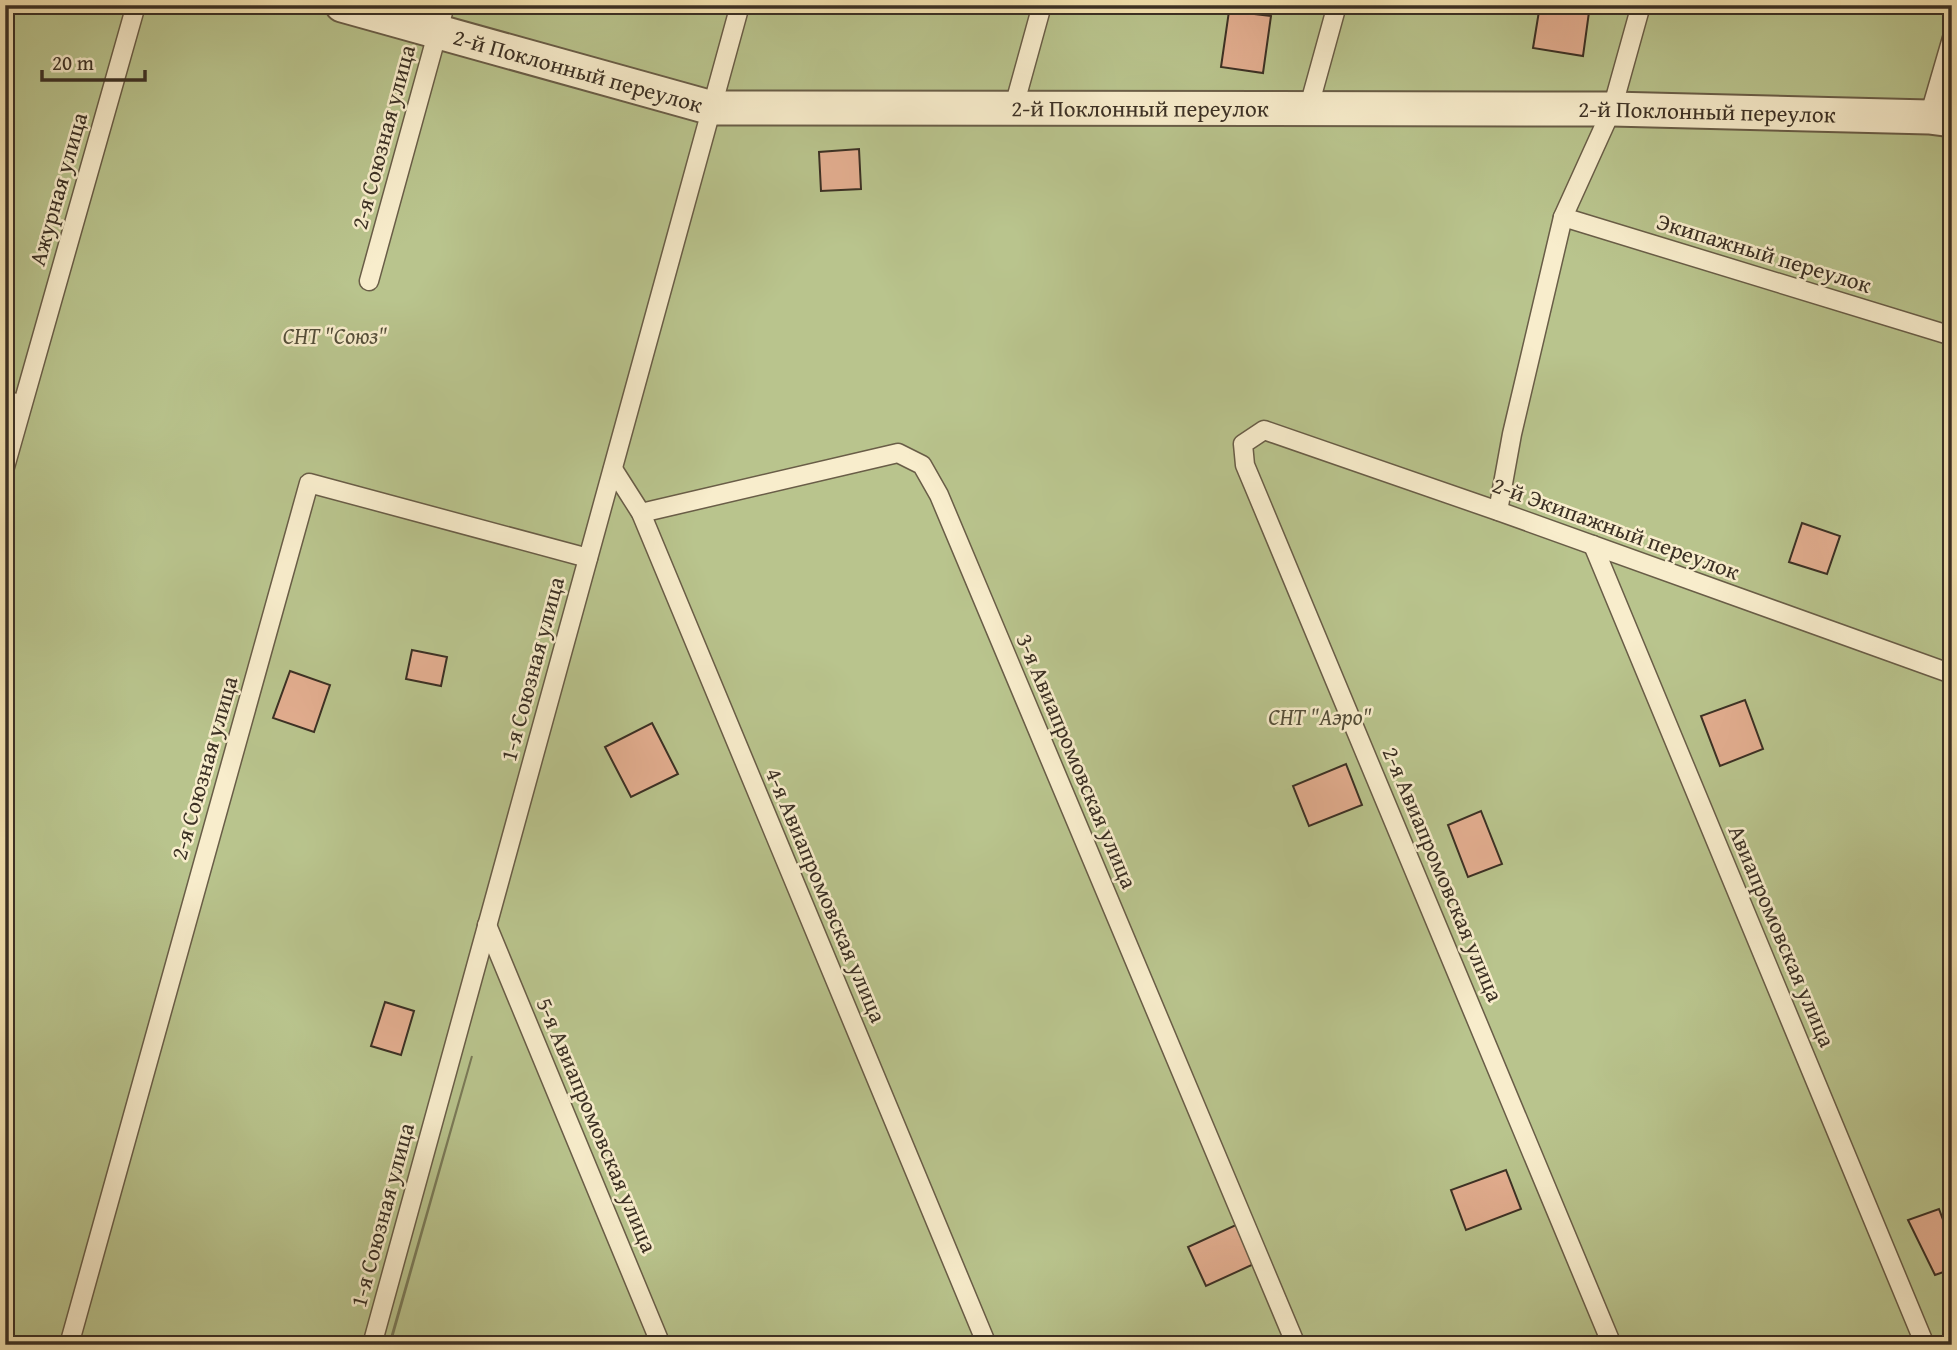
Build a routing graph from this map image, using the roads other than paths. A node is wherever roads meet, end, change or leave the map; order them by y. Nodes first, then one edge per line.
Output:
1 (136, 5) edge
2 (342, 5) edge
3 (740, 5) edge
4 (1042, 5) edge
5 (1337, 5) edge
6 (1642, 5) edge
7 (441, 18) edge
8 (1952, 38) edge
9 (712, 108) junction
10 (1612, 109) junction
11 (1013, 110) junction
12 (1308, 110) junction
13 (1940, 118) edge
14 (1563, 217) junction
15 (369, 281) dead end
16 (1952, 336) edge
17 (14, 402) edge
18 (1264, 430) joint
19 (5, 467) edge
20 (612, 469) junction
21 (1499, 511) junction
22 (641, 513) junction
23 (1593, 545) junction
24 (588, 558) junction
25 (1952, 674) edge
26 (488, 925) junction
27 (69, 1345) edge
28 (372, 1345) edge
29 (662, 1345) edge
30 (986, 1345) edge
31 (1296, 1345) edge
32 (1612, 1345) edge
33 (1925, 1345) edge

1 - 17 lane, Ажурная улица
2 - 7 street, 2-й Поклонный переулок
3 - 9 lane, 1-я Союзная улица
4 - 11 lane
5 - 12 lane
6 - 10 lane
7 - 9 street, 2-й Поклонный переулок
7 - 15 lane, 2-я Союзная улица
8 - 13 lane
9 - 11 street, 2-й Поклонный переулок
9 - 20 lane, 1-я Союзная улица
10 - 12 street, 2-й Поклонный переулок
10 - 13 street, 2-й Поклонный переулок
10 - 14 lane
11 - 12 street, 2-й Поклонный переулок
14 - 16 lane, Экипажный переулок
14 - 21 lane
17 - 19 lane, Ажурная улица
18 - 21 lane, 2-й Экипажный переулок
18 - 32 lane, 2-я Авиапромовская улица
20 - 22 lane, 4-я Авиапромовская улица
20 - 24 lane, 1-я Союзная улица
21 - 23 lane, 2-й Экипажный переулок
22 - 30 lane, 4-я Авиапромовская улица
22 - 31 lane, 3-я Авиапромовская улица
23 - 25 lane, 2-й Экипажный переулок
23 - 33 lane, Авиапромовская улица
24 - 26 lane, 1-я Союзная улица
24 - 27 lane, 2-я Союзная улица
26 - 28 lane, 1-я Союзная улица
26 - 29 lane, 5-я Авиапромовская улица

